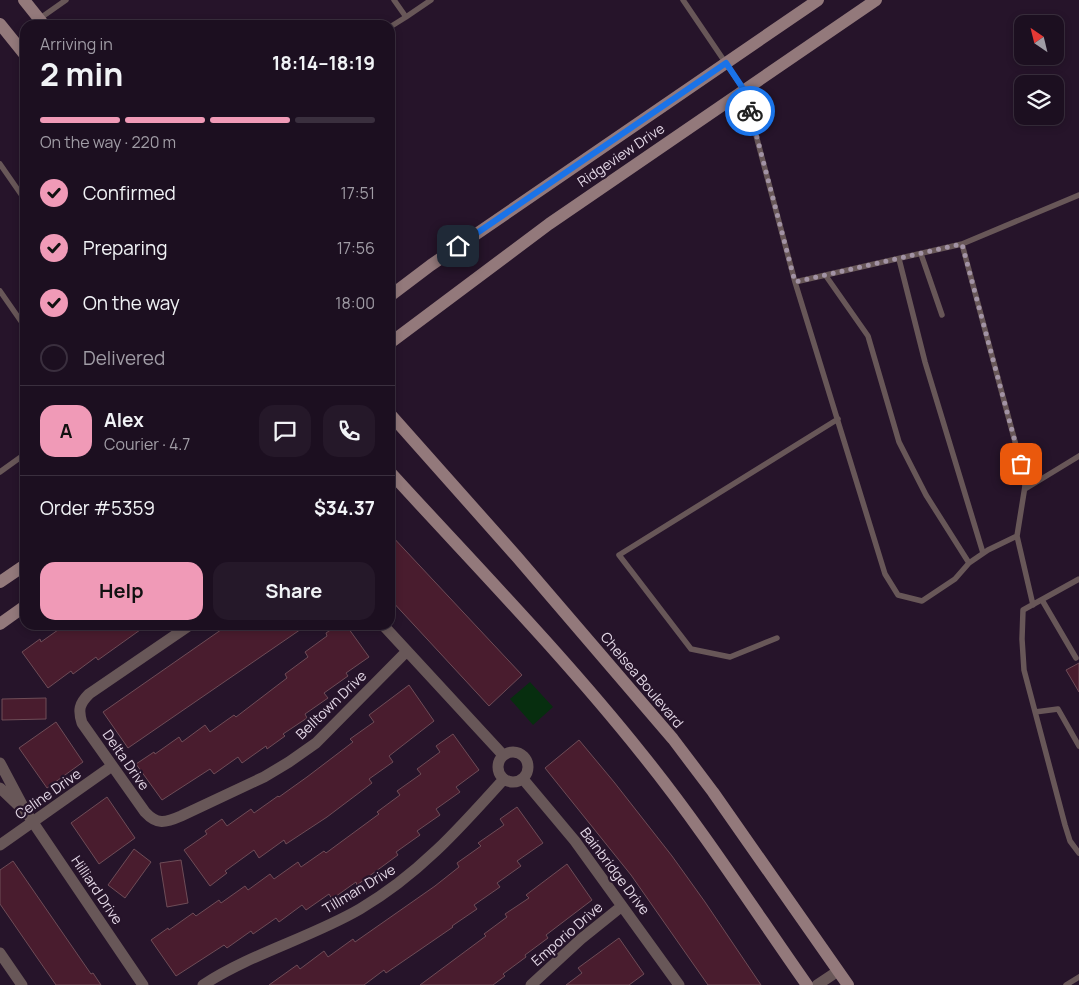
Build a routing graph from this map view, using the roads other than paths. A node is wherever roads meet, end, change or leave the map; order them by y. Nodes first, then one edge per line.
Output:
1 (24, 0) edge
2 (66, 0) edge
3 (394, 0) edge
4 (431, 0) edge
5 (684, 0) edge
6 (818, 0) edge
7 (876, 0) edge
8 (406, 17) junction
9 (40, 20) edge
10 (44, 20) edge
11 (0, 24) edge
12 (395, 25) edge
13 (20, 49) edge
14 (726, 63) junction
15 (744, 90) junction
16 (0, 164) edge
17 (20, 193) edge
18 (1079, 195) edge
19 (962, 244) junction
20 (921, 254) junction
21 (899, 259) junction
22 (826, 276) junction
23 (795, 282) junction
24 (0, 291) edge
25 (395, 292) edge
26 (942, 316) dead end
27 (20, 320) edge
28 (395, 339) edge
29 (395, 420) edge
30 (838, 420) junction
31 (1079, 456) edge
32 (20, 458) edge
33 (0, 472) edge
34 (395, 477) edge
35 (1024, 490) junction
36 (1017, 536) junction
37 (983, 553) junction
38 (969, 563) junction
39 (20, 568) edge
40 (1079, 579) edge
41 (0, 582) edge
42 (1042, 600) junction
43 (1032, 605) junction
44 (20, 610) edge
45 (0, 624) edge
46 (183, 630) edge
47 (388, 630) edge
48 (777, 638) dead end
49 (407, 651) junction
50 (1076, 658) dead end
51 (1035, 712) junction
52 (1079, 746) edge
53 (503, 755) junction
54 (0, 763) edge
55 (112, 766) junction
56 (523, 779) junction
57 (503, 780) junction
58 (0, 788) edge
59 (26, 812) junction
60 (161, 822) joint
61 (33, 823) junction
62 (0, 845) edge
63 (1079, 854) edge
64 (622, 906) junction
65 (0, 953) edge
66 (838, 971) junction
67 (1079, 977) edge
68 (22, 985) edge
69 (143, 985) edge
70 (203, 985) edge
71 (531, 985) edge
72 (679, 985) edge
73 (807, 985) edge
74 (817, 985) edge
75 (848, 985) edge
76 (1066, 985) edge

1 - 9 main road
2 - 10 lane
3 - 8 lane
4 - 8 lane
5 - 14 lane
6 - 14 main road, Ridgeview Drive
7 - 15 main road, Ridgeview Drive
8 - 12 lane
11 - 13 main road
14 - 15 lane
14 - 25 main road, Ridgeview Drive
15 - 23 lane
15 - 28 main road, Ridgeview Drive
16 - 17 lane
18 - 19 lane
19 - 20 lane
19 - 35 lane
20 - 21 lane
20 - 26 lane
21 - 22 lane
21 - 37 lane
22 - 23 lane
22 - 38 lane
23 - 30 lane
24 - 27 lane
29 - 66 main road, Chelsea Boulevard
30 - 38 lane
30 - 48 lane
31 - 35 lane
32 - 33 lane
34 - 73 main road
35 - 36 lane
36 - 37 lane
36 - 43 lane
37 - 38 lane
39 - 41 main road
40 - 42 lane
42 - 43 lane
42 - 50 lane
43 - 51 lane
44 - 45 main road
46 - 55 street, Delta Drive
47 - 49 street
49 - 53 street
49 - 60 street, Belltown Drive
51 - 52 lane
51 - 63 lane
53 - 56 street
53 - 57 street
54 - 59 street, Hilliard Drive
55 - 60 street, Delta Drive
55 - 61 street, Celine Drive
56 - 57 street
56 - 64 street, Bainbridge Drive
57 - 70 street, Tillman Drive
58 - 59 street, Hilliard Drive
59 - 61 street, Hilliard Drive
61 - 62 street, Celine Drive
61 - 69 street, Hilliard Drive
64 - 71 street, Emporio Drive
64 - 72 street, Bainbridge Drive
65 - 68 street
66 - 74 street
66 - 75 main road, Chelsea Boulevard
67 - 76 lane

